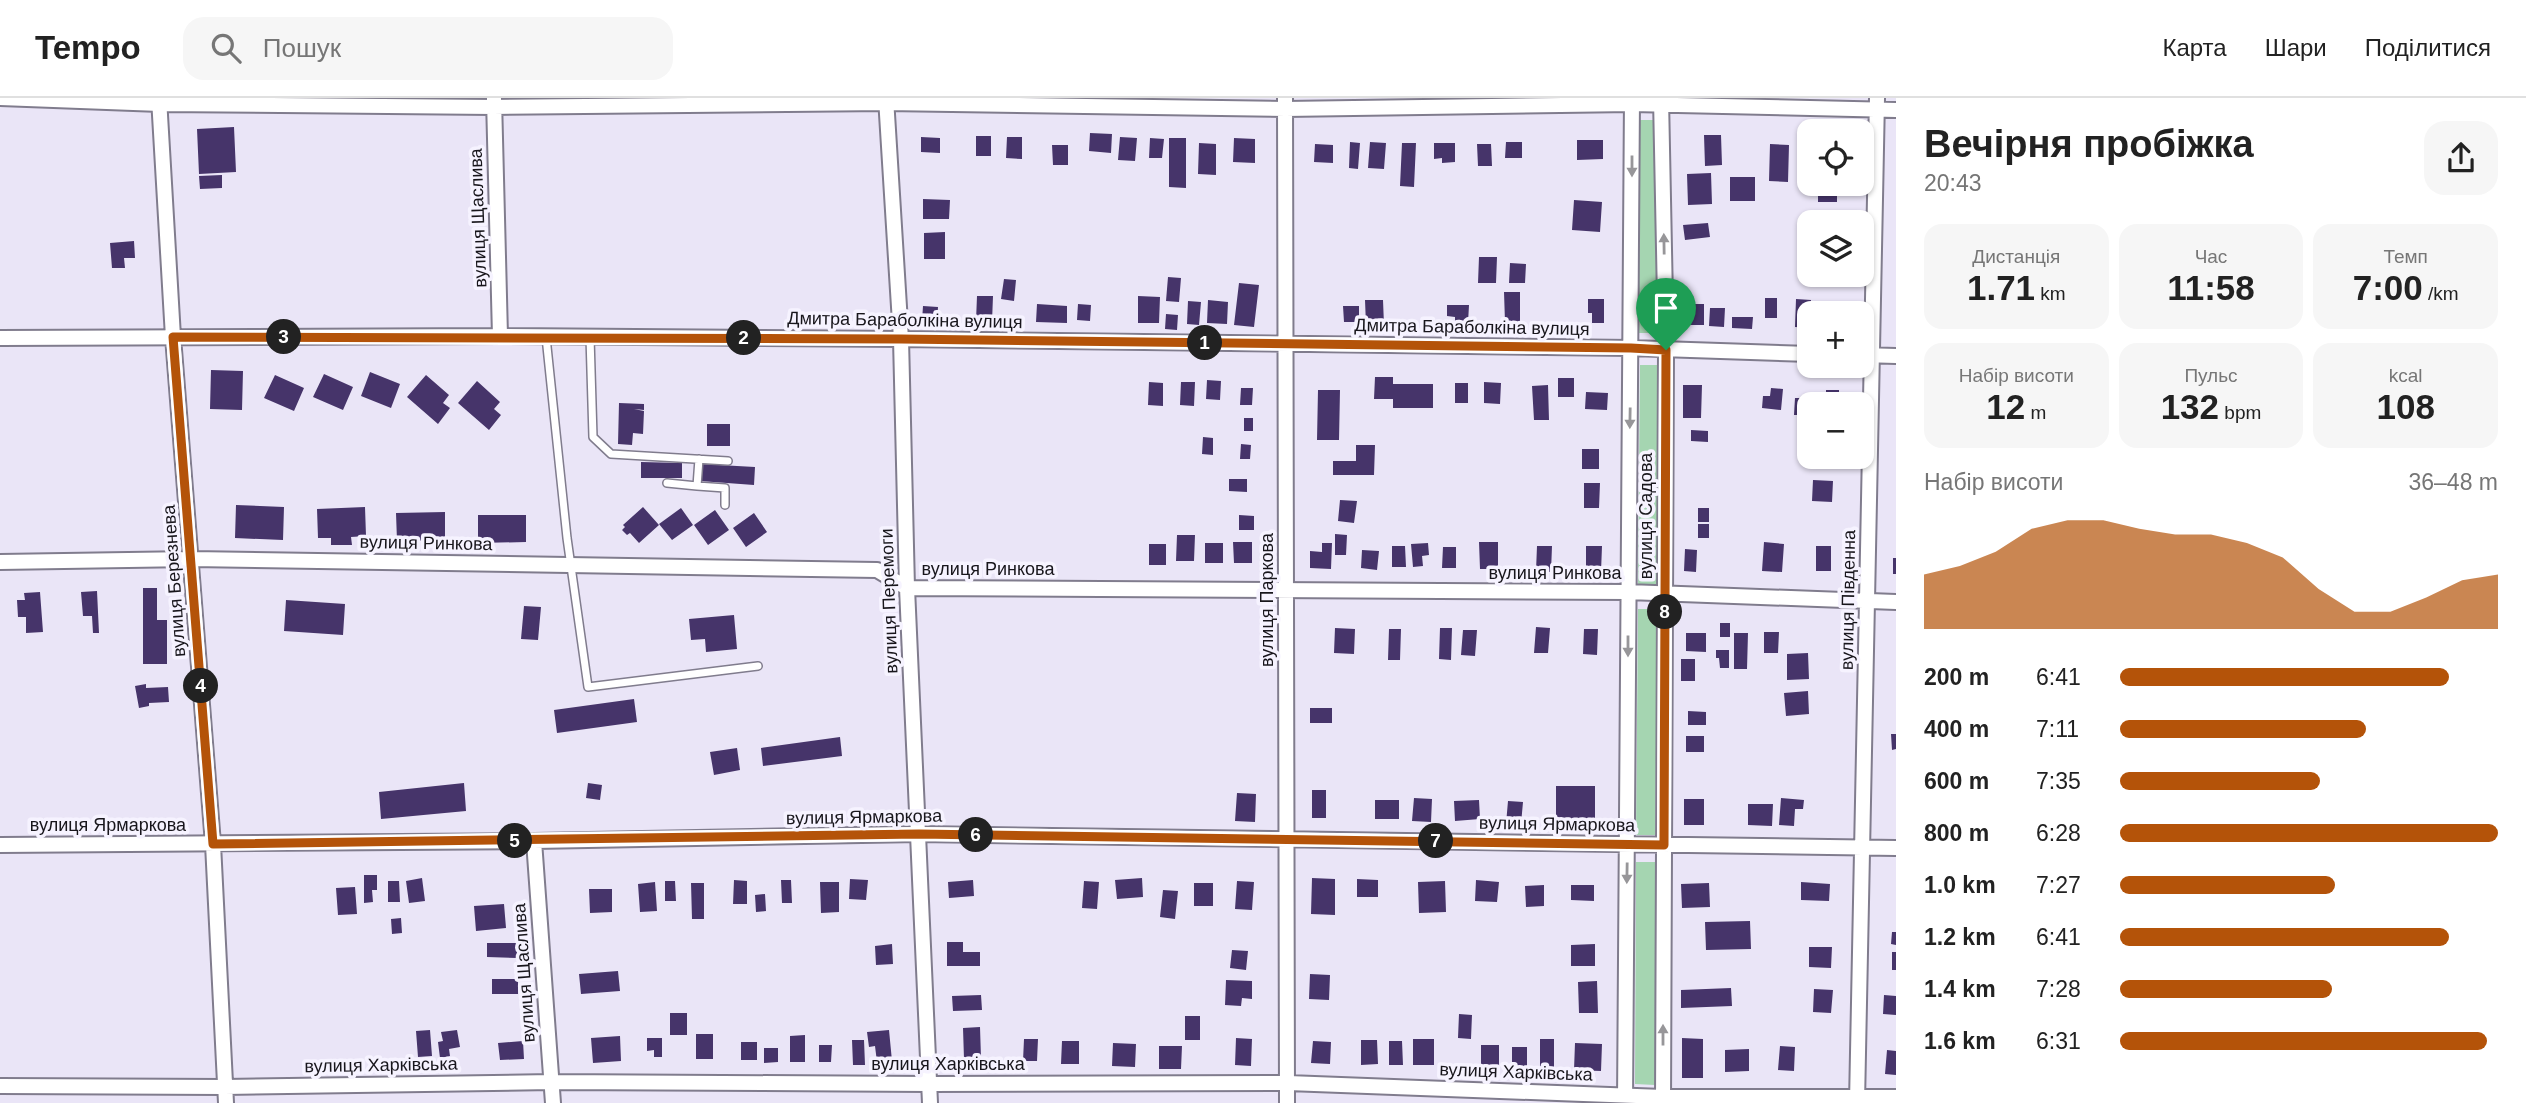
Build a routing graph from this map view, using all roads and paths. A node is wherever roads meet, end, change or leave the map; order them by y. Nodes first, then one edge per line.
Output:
1 (0, 98) edge
2 (886, 100) edge
3 (159, 101) edge
4 (1632, 101) edge
5 (1661, 101) edge
6 (494, 102) edge
7 (1285, 104) edge
8 (1877, 104) edge
9 (1896, 110) edge
10 (1869, 301) edge
11 (173, 337) junction
12 (500, 337) junction
13 (546, 337) junction
14 (590, 337) junction
15 (0, 338) edge
16 (901, 339) junction
17 (1286, 345) junction
18 (1631, 348) junction
19 (1666, 350) junction
20 (1797, 354) edge
21 (1874, 355) edge
22 (1896, 356) edge
23 (1867, 378) edge
24 (699, 459) junction
25 (728, 461) dead end
26 (667, 483) dead end
27 (697, 485) junction
28 (725, 505) dead end
29 (192, 558) junction
30 (0, 562) edge
31 (571, 565) junction
32 (907, 588) junction
33 (1287, 590) junction
34 (1628, 592) junction
35 (1665, 593) junction
36 (1868, 602) junction
37 (1896, 603) edge
38 (758, 666) dead end
39 (919, 834) junction
40 (1286, 838) junction
41 (534, 841) junction
42 (213, 844) junction
43 (1628, 844) junction
44 (0, 845) edge
45 (1664, 845) junction
46 (1863, 847) junction
47 (1896, 848) edge
48 (552, 1082) junction
49 (1288, 1083) junction
50 (929, 1084) junction
51 (0, 1086) edge
52 (225, 1087) junction
53 (1896, 1097) edge
54 (1625, 1099) edge
55 (1663, 1100) edge
56 (1857, 1100) edge
57 (226, 1103) edge
58 (553, 1103) edge
59 (930, 1103) edge
60 (1287, 1103) edge

1 - 3 street
2 - 6 street
2 - 7 street
2 - 16 street, вулиця Перемоги
3 - 6 street
3 - 11 street, вулиця Березнева
4 - 5 street
4 - 7 street
4 -> 18 street, вулиця Садова
5 - 8 street
19 -> 5 street, вулиця Садова
6 - 12 street, вулиця Щаслива
7 - 17 street, вулиця Паркова
8 - 9 street
8 - 10 street, вулиця Південна
11 - 12 street, Дмитра Бараболкіна вулиця
11 - 15 street, Дмитра Бараболкіна вулиця
11 - 29 street, вулиця Березнева
12 - 13 street, Дмитра Бараболкіна вулиця
13 - 14 street, Дмитра Бараболкіна вулиця
13 - 31 lane
14 - 16 street, Дмитра Бараболкіна вулиця
14 - 24 lane
16 - 17 street, Дмитра Бараболкіна вулиця
16 - 32 street, вулиця Перемоги
17 - 18 street, Дмитра Бараболкіна вулиця
17 - 33 street, вулиця Паркова
18 - 19 street, Дмитра Бараболкіна вулиця
18 -> 34 street, вулиця Садова
19 - 20 street, Дмитра Бараболкіна вулиця
19 - 35 street, вулиця Садова
21 - 22 street
23 - 36 street, вулиця Південна
24 - 25 lane
24 - 27 lane
26 - 27 lane
27 - 28 lane
29 - 30 street, вулиця Ринкова
29 - 31 street, вулиця Ринкова
29 - 42 street, вулиця Березнева
31 - 32 street, вулиця Ринкова
31 - 38 lane
32 - 33 street, вулиця Ринкова
32 - 39 street, вулиця Перемоги
33 - 34 street, вулиця Ринкова
33 - 40 street, вулиця Паркова
34 - 35 street, вулиця Ринкова
34 -> 43 street, вулиця Садова
35 - 36 street, вулиця Ринкова
35 - 45 street, вулиця Садова
36 - 37 street, вулиця Ринкова
36 - 46 street, вулиця Південна
39 - 40 street, вулиця Ярмаркова
39 - 41 street, вулиця Ярмаркова
39 - 50 street, вулиця Перемоги
40 - 43 street, вулиця Ярмаркова
40 - 49 street, вулиця Паркова
41 - 42 street, вулиця Ярмаркова
41 - 48 street, вулиця Щаслива
42 - 44 street, вулиця Ярмаркова
42 - 52 street, вулиця Березнева
43 - 45 street, вулиця Ярмаркова
43 -> 54 street, вулиця Садова
45 - 46 street, вулиця Ярмаркова
55 -> 45 street, вулиця Садова
46 - 47 street, вулиця Ярмаркова
46 - 56 street, вулиця Південна
48 - 50 street, вулиця Харківська
48 - 52 street, вулиця Харківська
48 - 58 street, вулиця Щаслива
49 - 50 street, вулиця Харківська
49 - 54 street, вулиця Харківська
49 - 60 street, вулиця Паркова
50 - 59 street, вулиця Перемоги
51 - 52 street, вулиця Харківська
52 - 57 street, вулиця Березнева
53 - 56 street, вулиця Харківська
54 - 55 street, вулиця Харківська
55 - 56 street, вулиця Харківська

